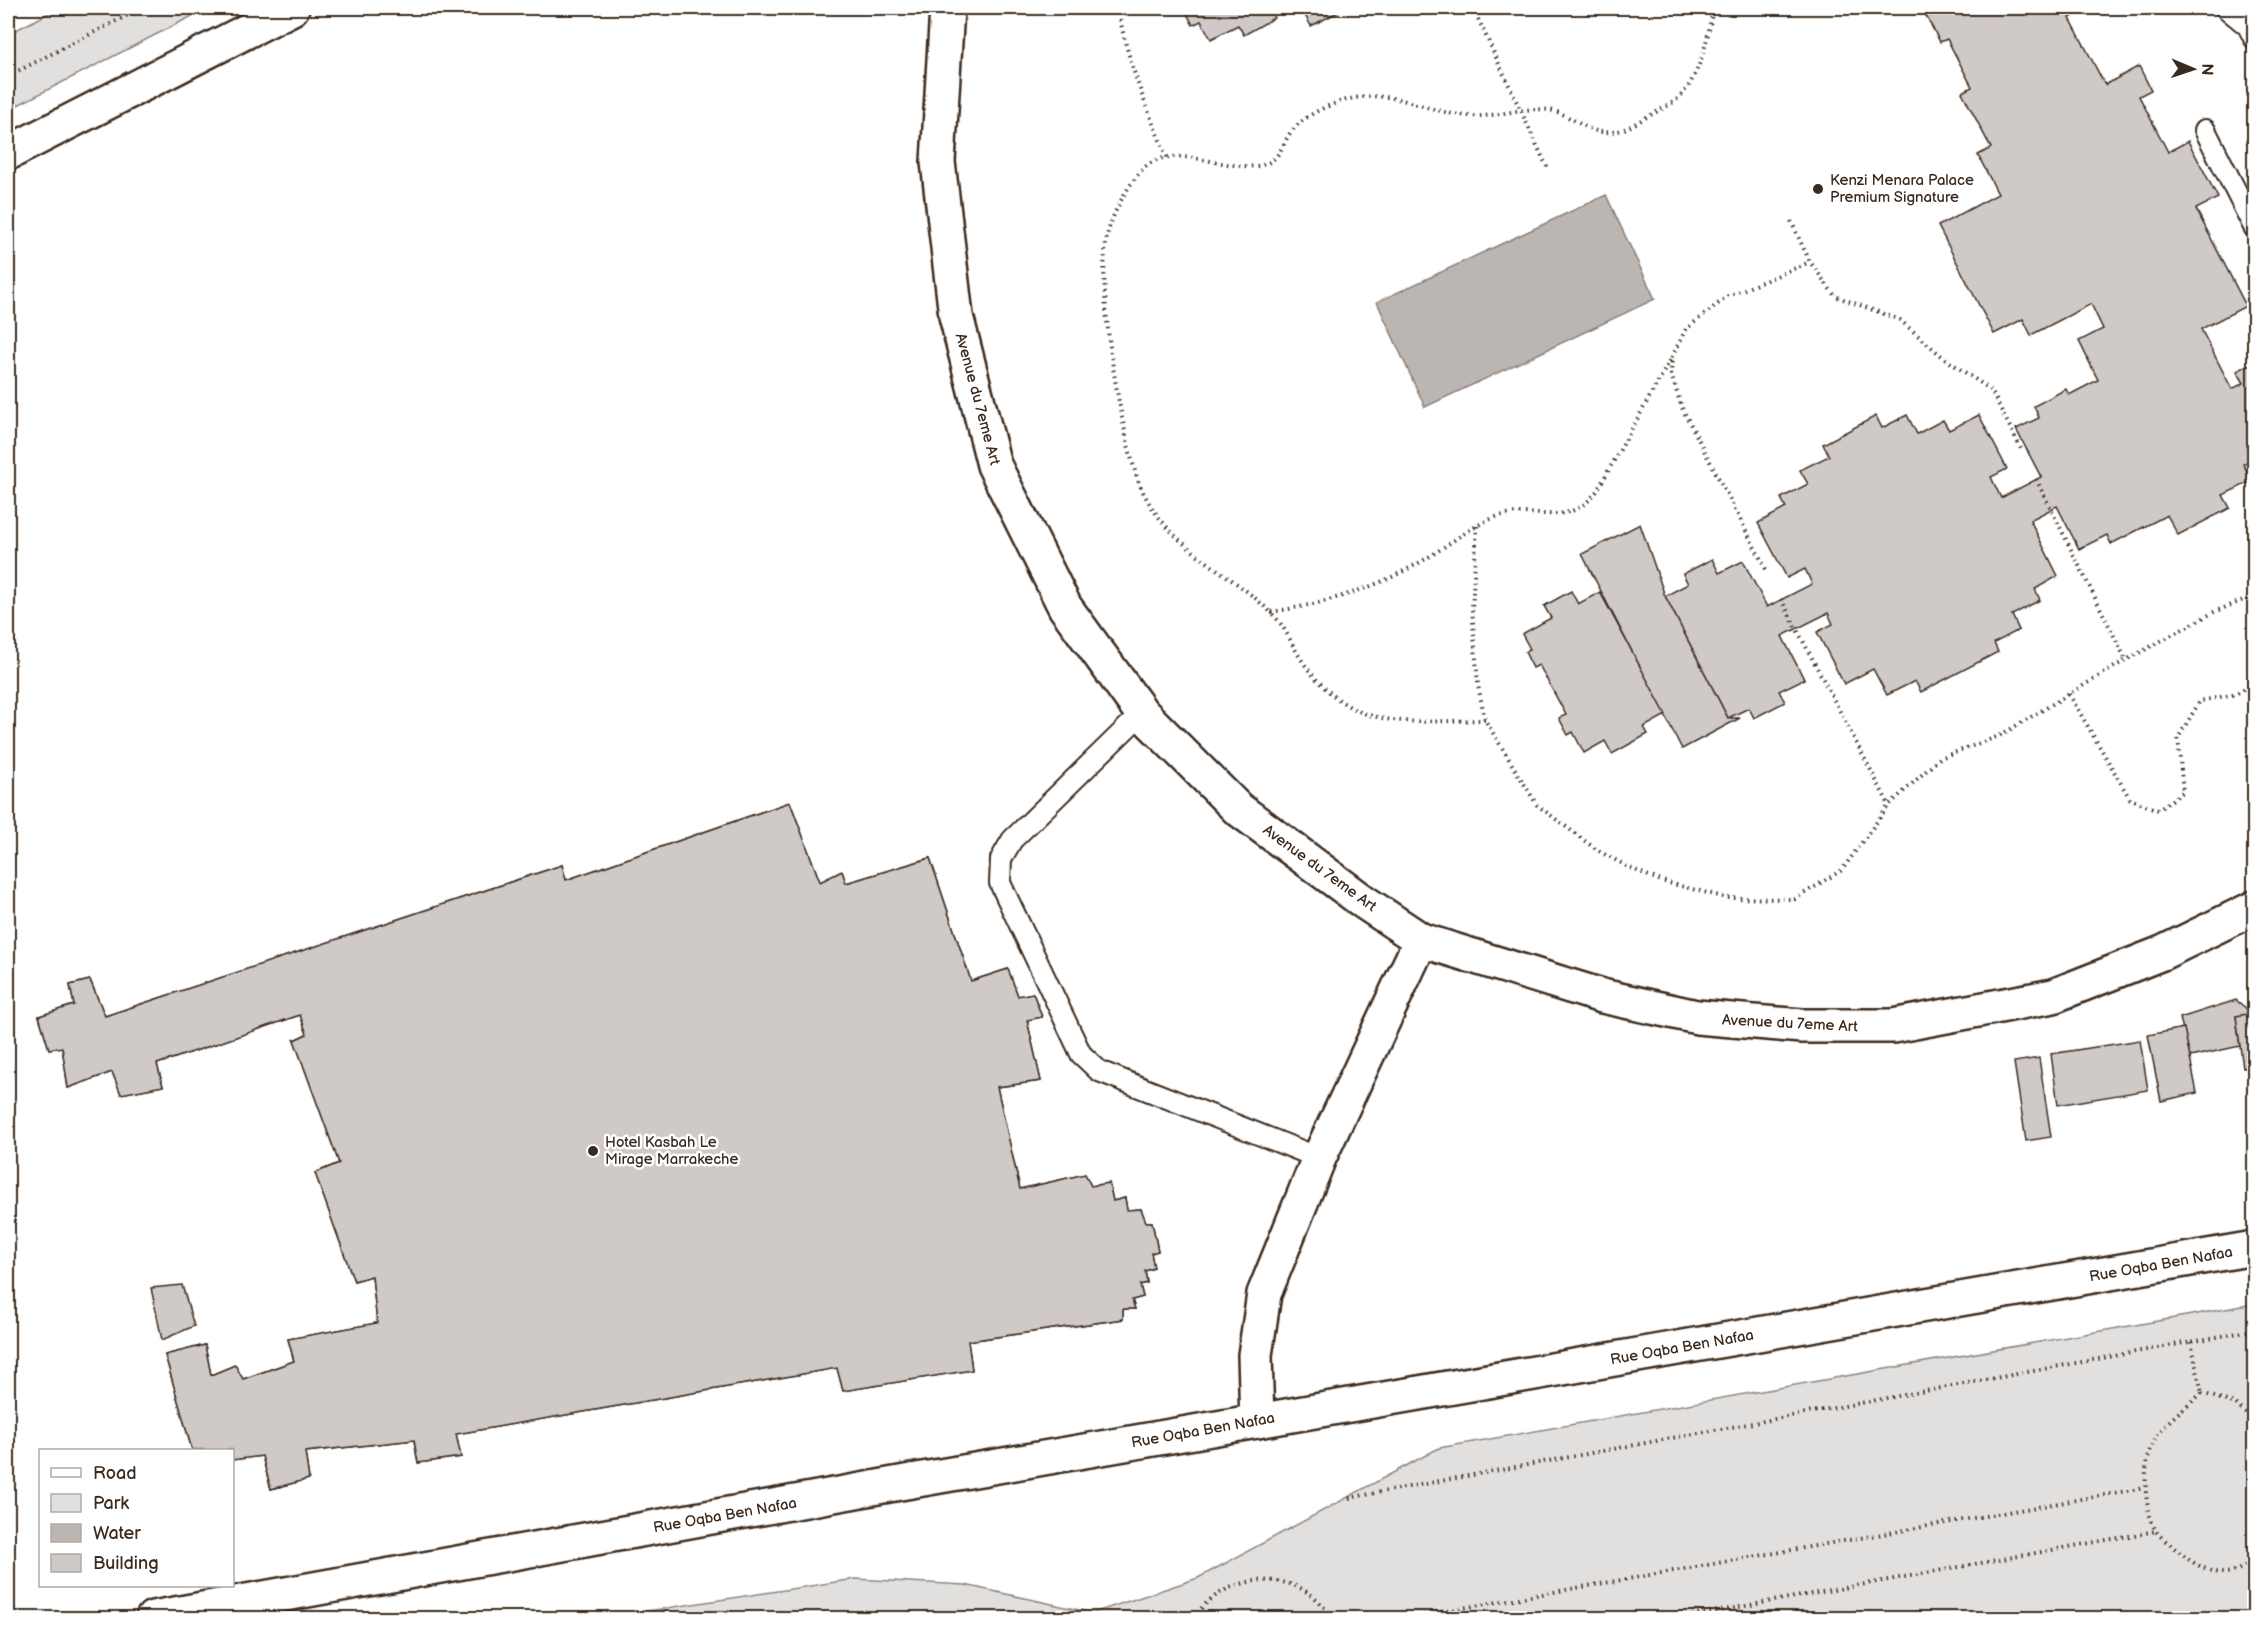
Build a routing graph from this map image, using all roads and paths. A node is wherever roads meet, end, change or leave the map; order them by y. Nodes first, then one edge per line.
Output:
1 (142, 8) edge
2 (292, 8) edge
3 (947, 8) edge
4 (1118, 8) edge
5 (1473, 8) edge
6 (1713, 8) edge
7 (2226, 8) edge
8 (2254, 38) edge
9 (8, 76) edge
10 (1522, 112) junction
11 (2205, 130) dead end
12 (8, 153) edge
13 (1167, 157) junction
14 (1547, 167) dead end
15 (1791, 220) dead end
16 (2254, 227) edge
17 (1810, 262) junction
18 (1672, 357) junction
19 (2021, 449) dead end
20 (2036, 479) dead end
21 (1477, 526) junction
22 (1766, 569) dead end
23 (2254, 596) edge
24 (1781, 599) dead end
25 (1271, 612) junction
26 (2126, 660) junction
27 (2254, 682) edge
28 (2069, 694) junction
29 (1142, 714) junction
30 (1485, 720) junction
31 (1889, 806) junction
32 (2254, 908) edge
33 (1421, 940) junction
34 (1319, 1158) junction
35 (2254, 1248) edge
36 (2254, 1330) edge
37 (2191, 1342) junction
38 (2202, 1393) junction
39 (1257, 1421) junction
40 (2254, 1422) edge
41 (2144, 1488) junction
42 (1349, 1498) dead end
43 (2156, 1531) junction
44 (2254, 1557) edge
45 (153, 1618) edge
46 (1194, 1618) edge
47 (1333, 1618) edge
48 (1407, 1618) edge
49 (1680, 1618) edge

1 - 9 path
2 - 12 street
3 - 29 street, Avenue du 7eme Art
4 - 13 path
5 - 10 path
6 - 10 path
7 - 8 lane
10 - 13 path
10 - 14 path
11 - 16 lane
13 - 25 path
15 - 17 path
17 - 18 path
17 - 19 path
18 - 21 path
18 - 22 path
20 - 26 path
21 - 25 path
21 - 30 path
23 - 26 path
24 - 31 path
25 - 30 path
26 - 28 path
27 - 28 path
28 - 31 path
29 - 33 street, Avenue du 7eme Art
29 - 34 lane
30 - 31 path
32 - 33 street, Avenue du 7eme Art
33 - 34 street
34 - 39 street
35 - 39 street, Rue Oqba Ben Nafaa
36 - 37 path
37 - 38 path
37 - 42 path
38 - 40 path
38 - 41 path
39 - 45 street, Rue Oqba Ben Nafaa
41 - 43 path
41 - 48 path
43 - 44 path
43 - 49 path
46 - 47 path

